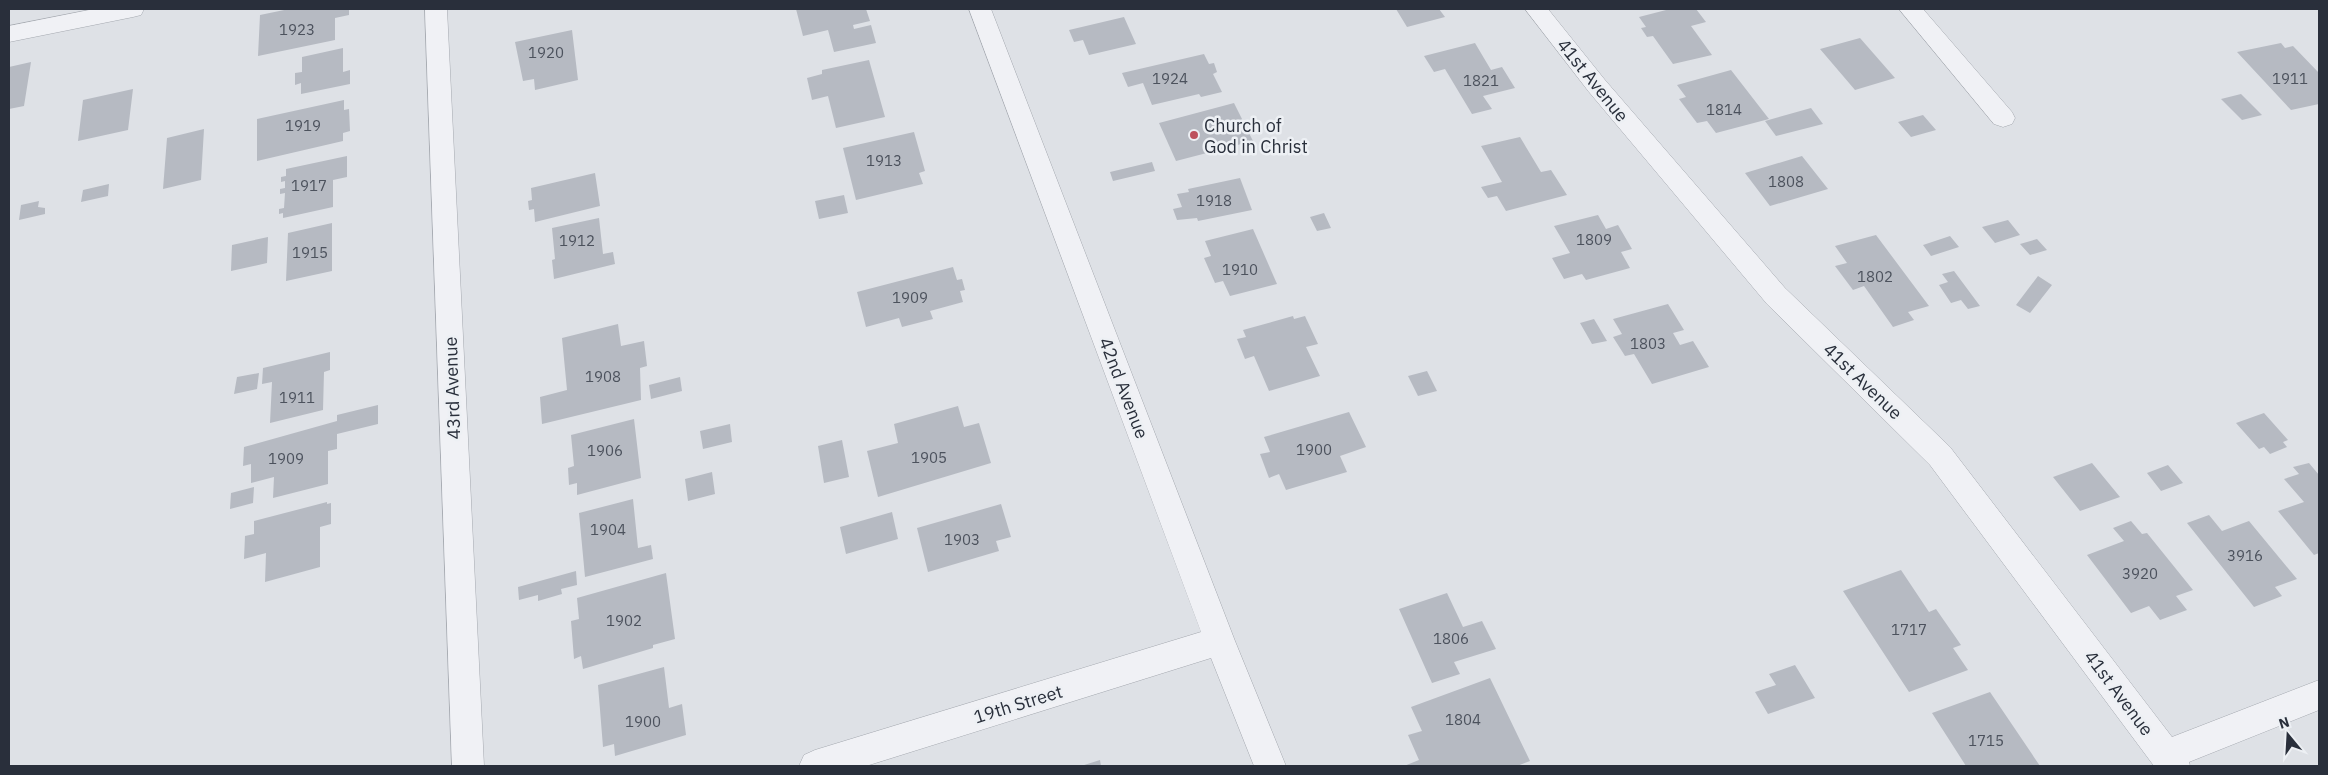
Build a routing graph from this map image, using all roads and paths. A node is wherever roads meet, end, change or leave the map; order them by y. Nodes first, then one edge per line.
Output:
1 (133, 9) edge
2 (436, 9) edge
3 (980, 9) edge
4 (1536, 9) edge
5 (1910, 9) edge
6 (9, 34) edge
7 (2003, 118) dead end
8 (1220, 641) junction
9 (2319, 695) edge
10 (2170, 760) edge
11 (468, 766) edge
12 (816, 766) edge
13 (1270, 766) edge

1 - 6 street
2 - 11 street, 43rd Avenue
3 - 8 street, 42nd Avenue
4 - 10 street, 41st Avenue
5 - 7 street
8 - 12 street, 19th Street
8 - 13 street, 42nd Avenue
9 - 10 street

